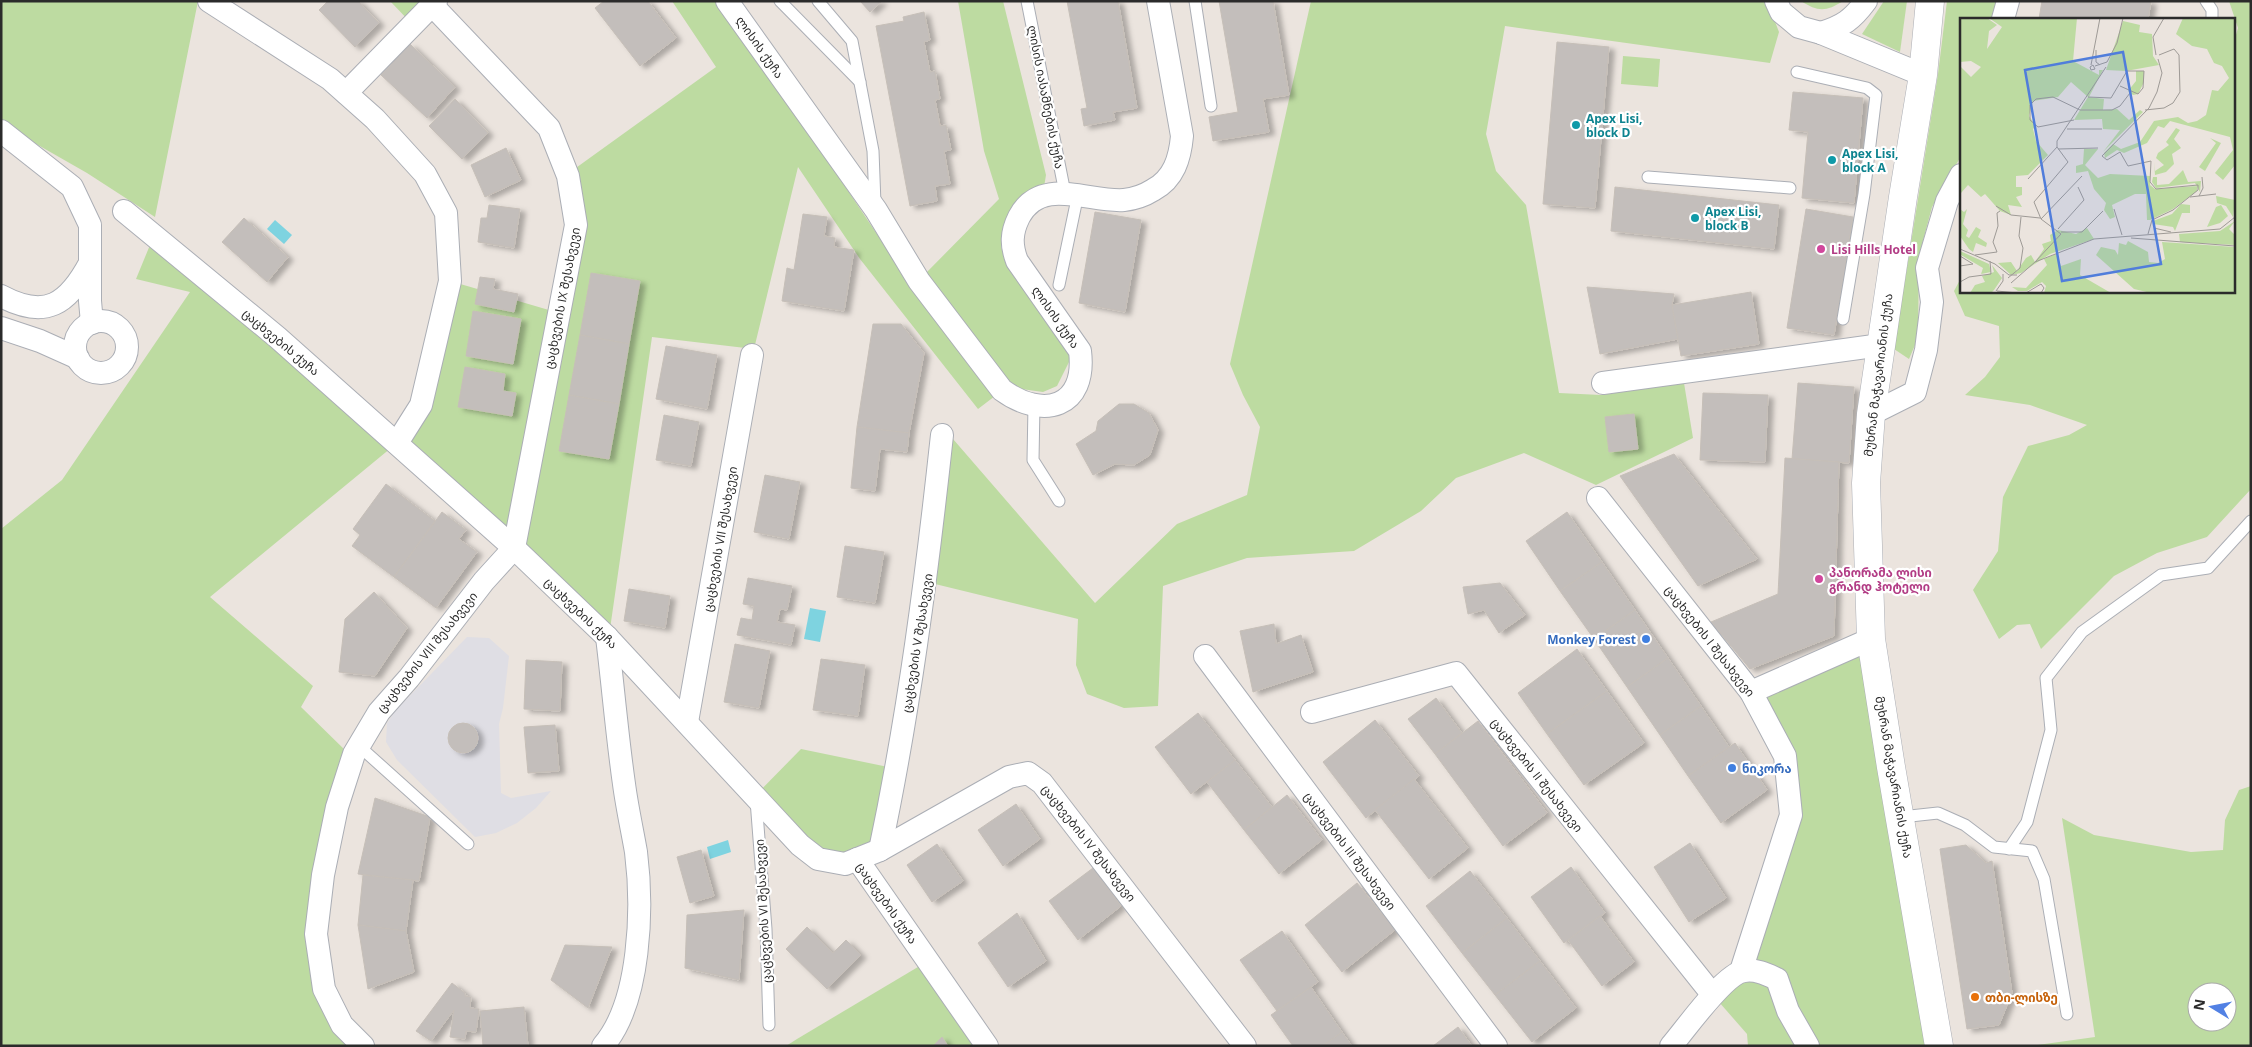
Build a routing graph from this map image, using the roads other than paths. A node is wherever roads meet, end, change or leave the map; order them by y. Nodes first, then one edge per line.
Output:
1 (209, 1) edge
2 (727, 1) edge
3 (780, 1) edge
4 (818, 1) edge
5 (1027, 1) edge
6 (1158, 1) edge
7 (1195, 1) edge
8 (1776, 1) edge
9 (1866, 1) edge
10 (1930, 1) edge
11 (2008, 1) edge
12 (2206, 1) edge
13 (434, 3) edge
14 (2003, 18) edge
15 (2212, 18) edge
16 (1821, 33) junction
17 (1797, 72) dead end
18 (1923, 75) junction
19 (860, 82) junction
20 (346, 93) junction
21 (1211, 106) dead end
22 (1, 131) edge
23 (1648, 177) dead end
24 (1960, 177) edge
25 (1790, 188) dead end
26 (1071, 194) junction
27 (876, 210) junction
28 (124, 211) dead end
29 (91, 262) junction
30 (1059, 285) dead end
31 (1, 296) edge
32 (1843, 319) dead end
33 (92, 323) junction
34 (1, 328) edge
35 (1881, 345) junction
36 (752, 355) dead end
37 (78, 358) junction
38 (1603, 383) dead end
39 (1034, 405) junction
40 (1871, 414) junction
41 (942, 435) dead end
42 (397, 443) junction
43 (1598, 498) dead end
44 (1059, 501) dead end
45 (2251, 521) edge
46 (514, 548) junction
47 (606, 637) junction
48 (1871, 638) junction
49 (1205, 656) dead end
50 (1751, 692) junction
51 (1312, 712) dead end
52 (687, 722) junction
53 (359, 746) junction
54 (755, 796) junction
55 (1901, 817) junction
56 (468, 844) dead end
57 (2009, 849) junction
58 (880, 850) junction
59 (857, 859) junction
60 (1741, 971) junction
61 (1712, 994) junction
62 (2067, 1014) dead end
63 (769, 1025) dead end
64 (1678, 1042) edge
65 (364, 1046) edge
66 (603, 1046) edge
67 (987, 1046) edge
68 (1245, 1046) edge
69 (1496, 1046) edge
70 (1808, 1046) edge
71 (1939, 1046) edge

1 - 20 street
2 - 27 street, ლისის ქუჩა
3 - 19 lane
4 - 19 lane
5 - 26 lane, ლისის იასამნების ქუჩა
6 - 26 street, ლისის ქუჩა
7 - 21 lane
8 - 16 street
9 - 16 street
10 - 18 main road, მუხრან მაჭავარიანის ქუჩა
11 - 14 street
12 - 15 lane
13 - 20 street, ცაცხვების IX შესახვევი
13 - 46 street, ცაცხვების IX შესახვევი
16 - 18 street
17 - 32 lane
18 - 35 main road, მუხრან მაჭავარიანის ქუჩა
19 - 27 lane
20 - 42 street
22 - 29 street
23 - 25 lane
24 - 40 street
26 - 30 lane
26 - 39 street, ლისის ქუჩა
27 - 39 street, ლისის ქუჩა
28 - 42 street, ცაცხვების ქუჩა
29 - 31 street
29 - 33 street
33 - 37 street
33 - 37 street
34 - 37 street
35 - 38 street
35 - 40 main road, მუხრან მაჭავარიანის ქუჩა
36 - 52 street, ცაცხვების VII შესახვევი
39 - 44 lane
40 - 48 main road, მუხრან მაჭავარიანის ქუჩა
41 - 58 street, ცაცხვების V შესახვევი
42 - 46 street, ცაცხვების ქუჩა
43 - 50 street, ცაცხვების I შესახვევი
45 - 57 lane
46 - 47 street, ცაცხვების ქუჩა
46 - 53 street, ცაცხვების VIII შესახვევი
47 - 52 street, ცაცხვების ქუჩა
47 - 66 street
48 - 50 street
48 - 55 main road, მუხრან მაჭავარიანის ქუჩა
49 - 69 street, ცაცხვების III შესახვევი
50 - 60 street, ცაცხვების I შესახვევი
51 - 61 street, ცაცხვების II შესახვევი
52 - 54 street, ცაცხვების ქუჩა
53 - 56 lane
53 - 65 street, ცაცხვების VIII შესახვევი
54 - 59 street, ცაცხვების ქუჩა
54 - 63 lane, ცაცხვების VI შესახვევი
55 - 57 lane
55 - 71 main road, მუხრან მაჭავარიანის ქუჩა
57 - 62 lane
58 - 59 street, ცაცხვების IV შესახვევი
58 - 68 street, ცაცხვების IV შესახვევი
59 - 67 street, ცაცხვების ქუჩა
60 - 61 street
60 - 70 street
61 - 64 street

